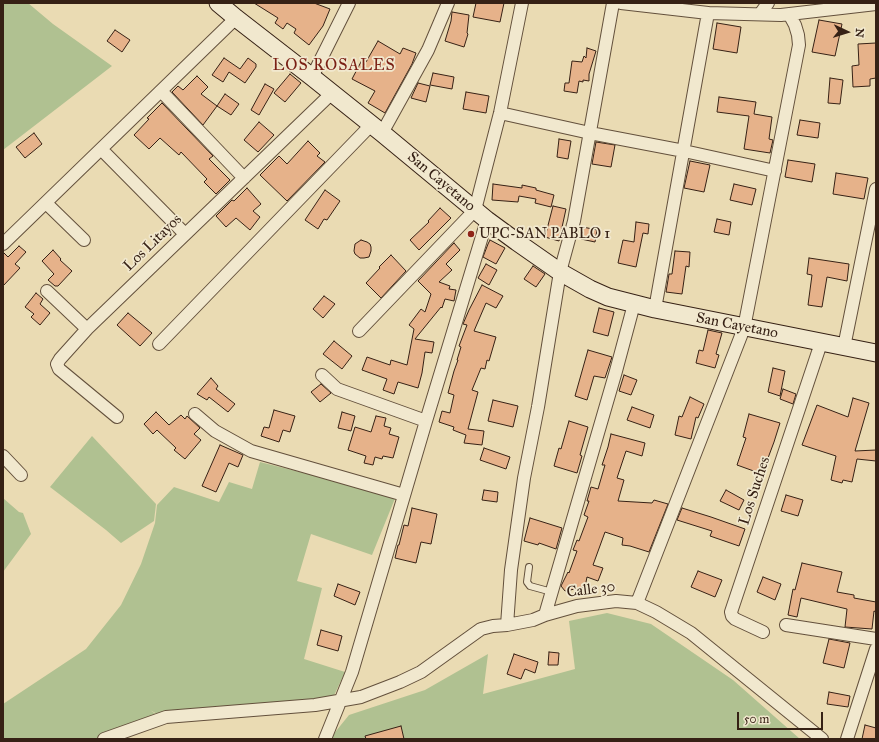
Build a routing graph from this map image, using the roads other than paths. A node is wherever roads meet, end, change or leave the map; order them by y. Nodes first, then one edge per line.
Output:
1 (218, 3) edge
2 (349, 3) edge
3 (448, 3) edge
4 (522, 3) edge
5 (613, 3) edge
6 (621, 3) edge
7 (768, 3) edge
8 (876, 4) edge
9 (708, 13) junction
10 (760, 14) junction
11 (789, 14) junction
12 (236, 18) junction
13 (312, 77) junction
14 (162, 91) junction
15 (332, 93) junction
16 (500, 114) junction
17 (376, 129) junction
18 (590, 133) junction
19 (101, 149) junction
20 (684, 151) junction
21 (775, 171) junction
22 (244, 178) junction
23 (876, 189) edge
24 (46, 203) junction
25 (481, 215) junction
26 (185, 234) junction
27 (84, 240) dead end
28 (3, 244) edge
29 (560, 272) junction
30 (47, 291) dead end
31 (634, 304) junction
32 (655, 309) junction
33 (744, 328) junction
34 (87, 329) junction
35 (359, 331) dead end
36 (821, 343) junction
37 (159, 344) dead end
38 (844, 347) junction
39 (876, 353) edge
40 (322, 375) dead end
41 (195, 414) dead end
42 (117, 416) dead end
43 (426, 421) junction
44 (3, 456) edge
45 (21, 475) dead end
46 (404, 495) junction
47 (529, 567) dead end
48 (552, 592) junction
49 (637, 603) junction
50 (545, 614) junction
51 (507, 625) junction
52 (786, 625) dead end
53 (763, 632) dead end
54 (876, 639) edge
55 (876, 649) edge
56 (340, 702) junction
57 (326, 734) edge
58 (104, 739) edge
59 (822, 739) edge
60 (847, 739) edge

1 - 12 main road, San Cayetano
2 - 13 street
3 - 17 street
4 - 16 street
5 - 18 street
6 - 9 street
7 - 10 street
8 - 11 street
9 - 10 street
9 - 20 street
10 - 11 street
11 - 21 street
12 - 13 main road, San Cayetano
12 - 14 street
13 - 15 main road, San Cayetano
14 - 19 street
14 - 22 street
15 - 17 main road, San Cayetano
15 - 22 street, Los Litayos
16 - 18 street
16 - 25 street
17 - 25 main road, San Cayetano
17 - 37 street
18 - 20 street
18 - 29 street
19 - 24 street
19 - 26 street
20 - 21 street
20 - 32 street
21 - 33 street
22 - 26 street, Los Litayos
23 - 38 street
24 - 27 street
24 - 28 street
25 - 29 main road, San Cayetano
25 - 35 street
25 - 43 street
26 - 34 street, Los Litayos
29 - 31 main road, San Cayetano
29 - 51 street
30 - 34 street
31 - 32 main road, San Cayetano
31 - 48 street
32 - 33 main road, San Cayetano
33 - 36 main road, San Cayetano
33 - 49 street
34 - 42 street, Los Litayos
36 - 38 main road, San Cayetano
36 - 53 street, Los Suches
38 - 39 main road, San Cayetano
40 - 43 street
41 - 46 street
43 - 46 street
44 - 45 street
46 - 56 street
47 - 48 lane
48 - 50 street
49 - 50 street, Calle 30
49 - 59 street, Calle 30
50 - 51 street, Calle 30
51 - 56 street, Calle 30
52 - 54 street
55 - 60 street
56 - 57 street
56 - 58 street, Calle 30

